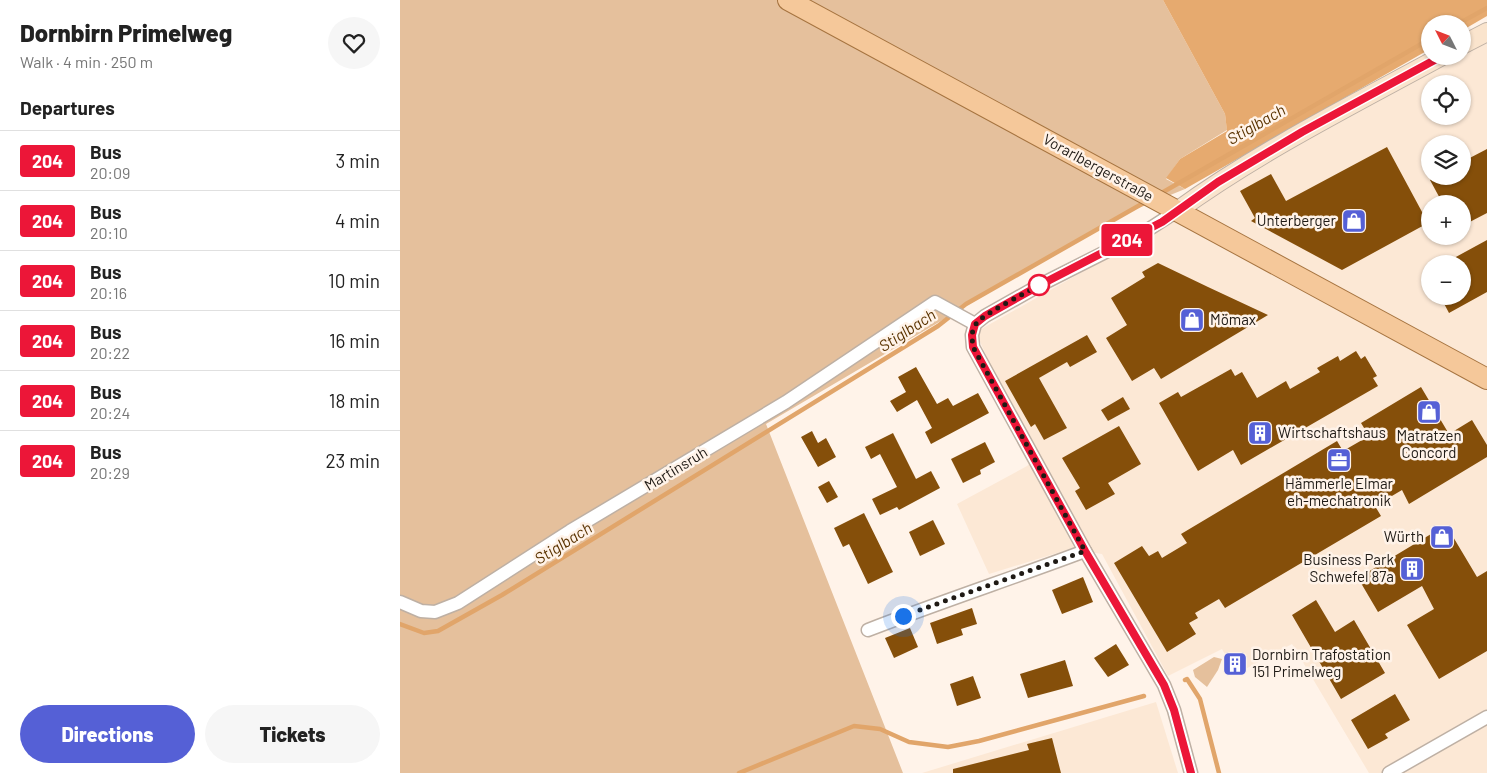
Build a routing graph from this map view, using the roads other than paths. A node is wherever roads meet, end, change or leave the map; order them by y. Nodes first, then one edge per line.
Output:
1 (788, 0) edge
2 (1487, 32) edge
3 (1471, 40) edge
4 (1425, 65) edge
5 (1172, 208) junction
6 (970, 322) junction
7 (1487, 379) edge
8 (1085, 551) junction
9 (400, 602) edge
10 (868, 630) dead end
11 (1487, 717) edge
12 (1191, 773) edge
13 (1389, 773) edge

1 - 5 main road, Vorarlbergerstraße
2 - 3 main road
4 - 5 main road
5 - 6 street
5 - 7 main road, Vorarlbergerstraße
6 - 8 street
6 - 9 street, Martinsruh
8 - 10 street
8 - 12 street
11 - 13 street

